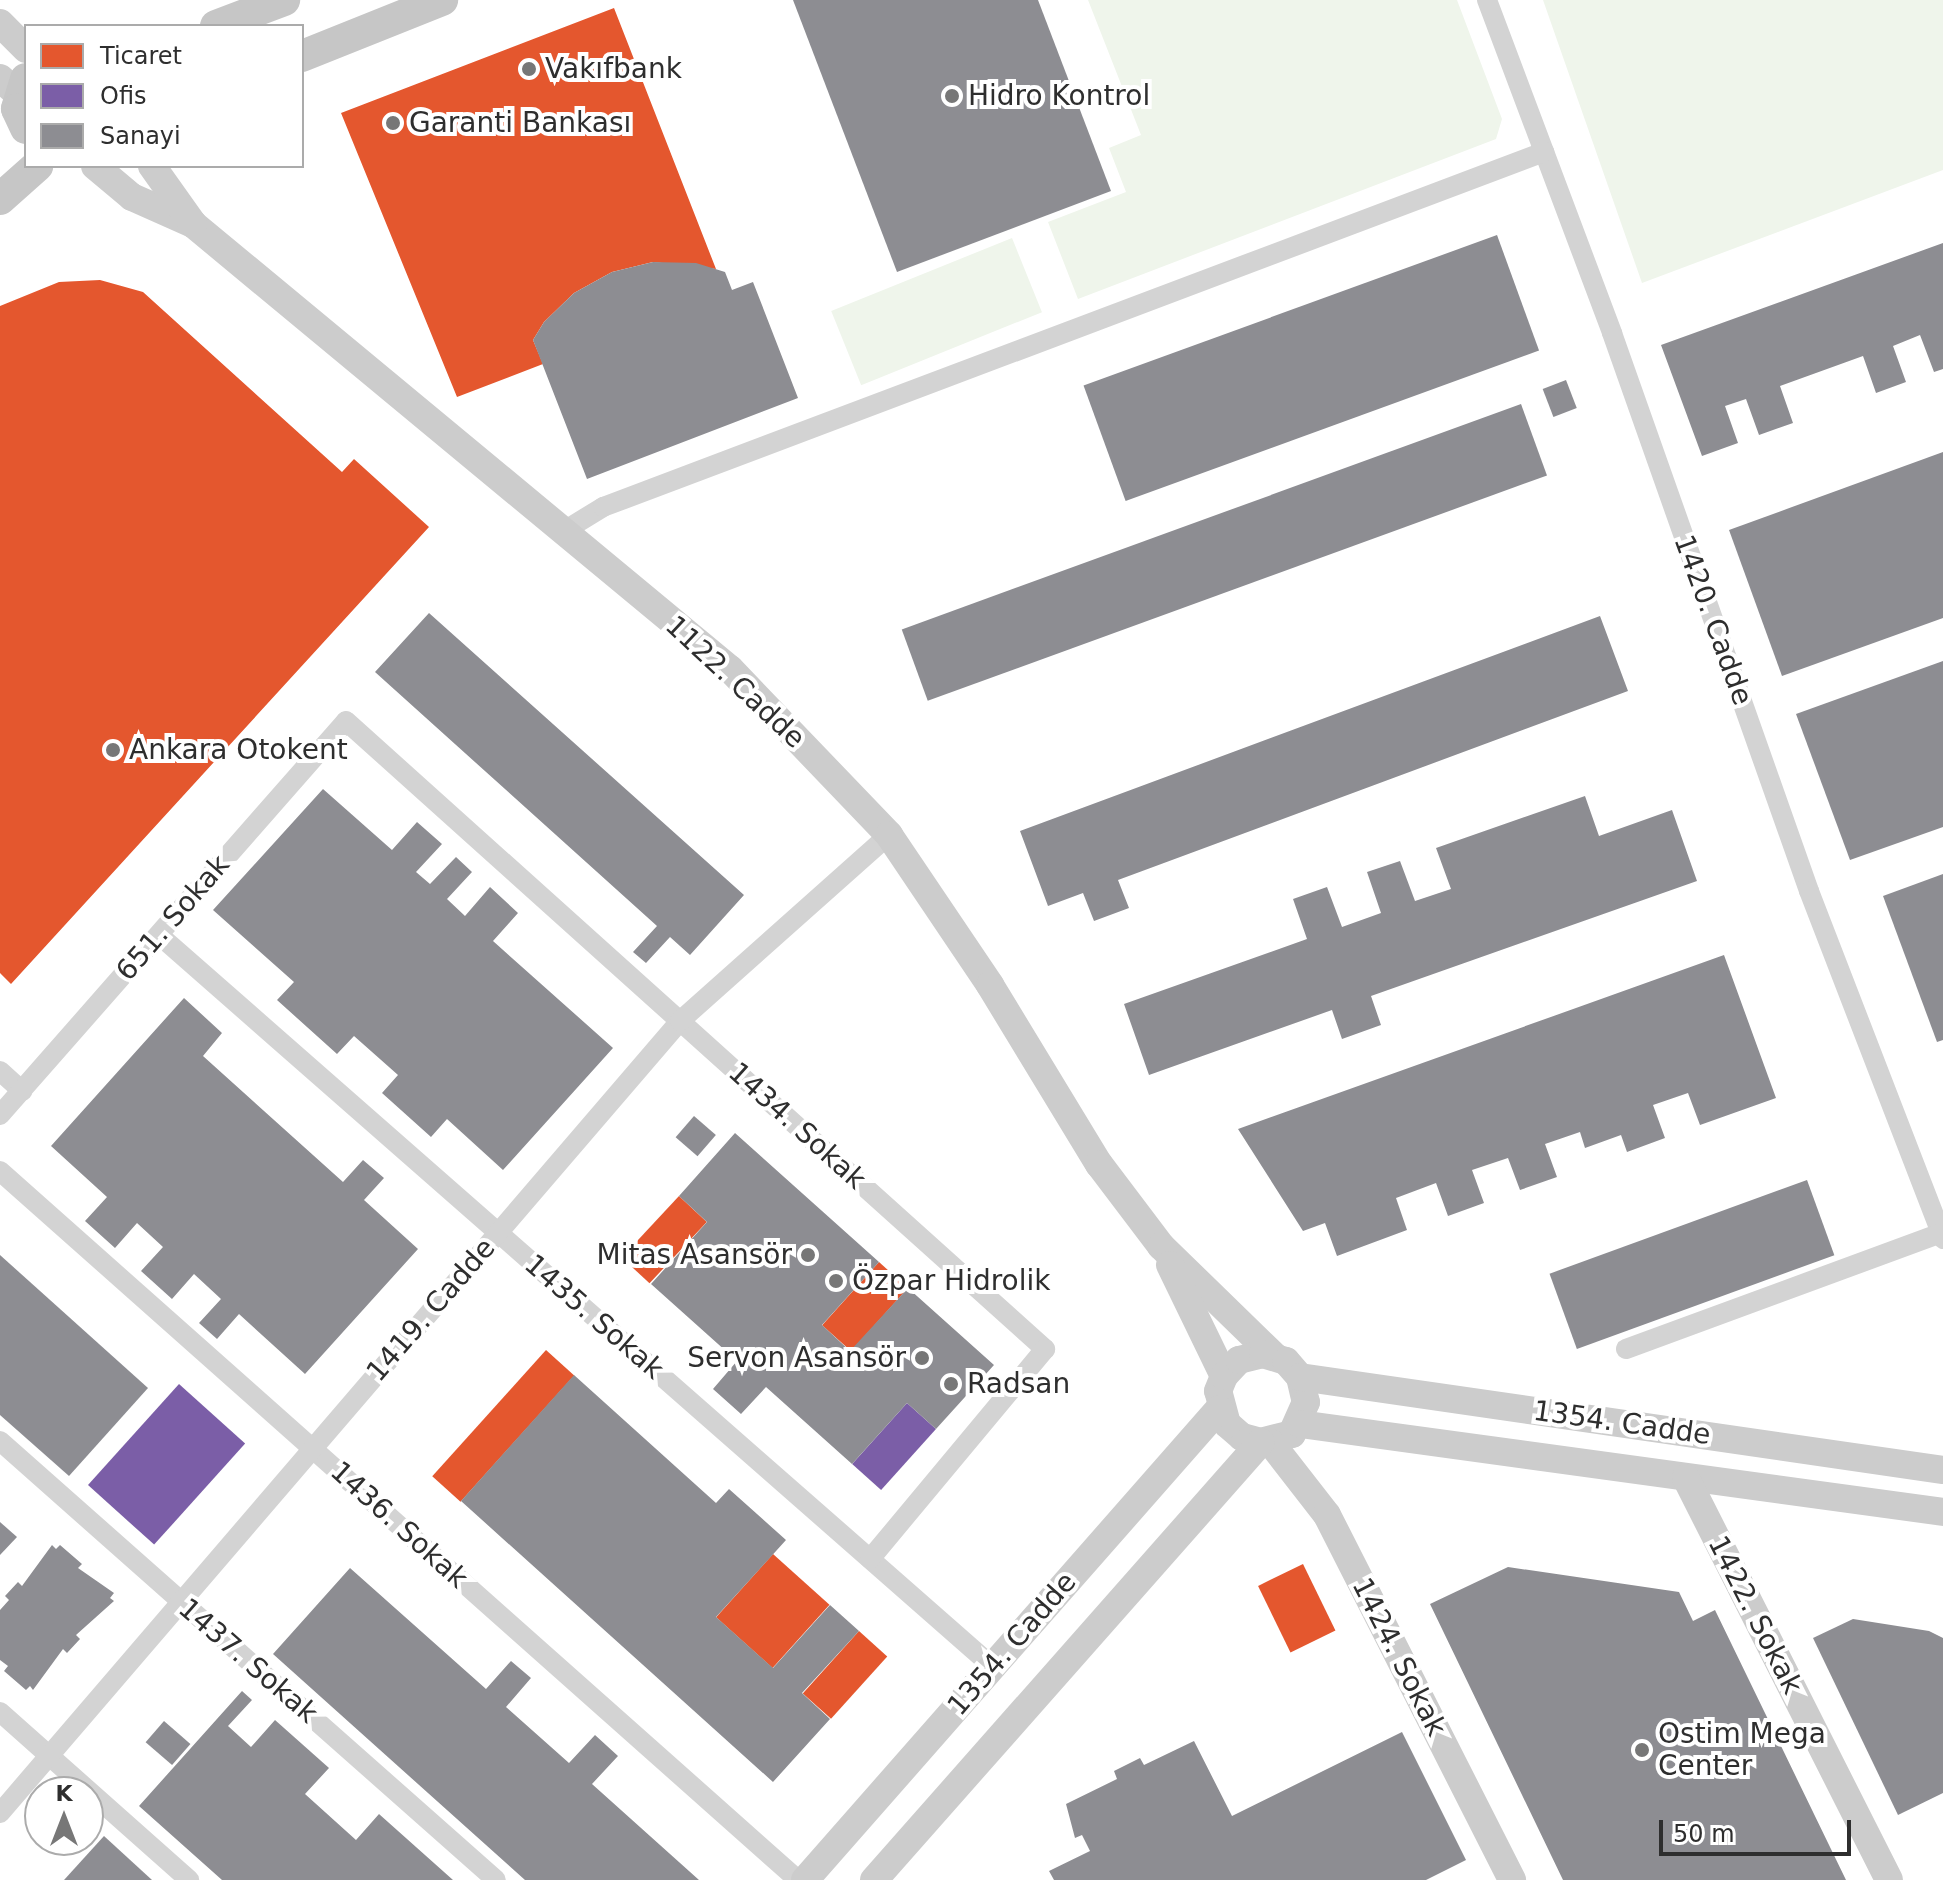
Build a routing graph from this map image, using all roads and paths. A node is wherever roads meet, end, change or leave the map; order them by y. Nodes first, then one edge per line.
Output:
1 (284, 0) edge
2 (442, 0) edge
3 (1487, 0) edge
4 (0, 23) edge
5 (221, 24) edge
6 (24, 47) edge
7 (304, 55) edge
8 (1544, 152) junction
9 (35, 168) edge
10 (97, 168) edge
11 (153, 168) edge
12 (0, 199) edge
13 (193, 224) junction
14 (564, 531) junction
15 (346, 721) joint
16 (889, 835) junction
17 (159, 935) junction
18 (680, 1021) junction
19 (0, 1071) edge
20 (22, 1091) junction
21 (0, 1115) edge
22 (0, 1171) edge
23 (498, 1232) junction
24 (1942, 1236) edge
25 (1161, 1246) junction
26 (1626, 1349) dead end
27 (1274, 1356) junction
28 (1224, 1376) junction
29 (1300, 1377) junction
30 (1219, 1409) junction
31 (1281, 1436) junction
32 (0, 1441) edge
33 (312, 1448) junction
34 (1943, 1470) edge
35 (1686, 1478) junction
36 (1943, 1512) edge
37 (870, 1559) junction
38 (181, 1601) junction
39 (993, 1667) junction
40 (0, 1712) edge
41 (48, 1756) junction
42 (0, 1813) edge
43 (189, 1880) edge
44 (496, 1880) edge
45 (798, 1880) edge
46 (805, 1880) edge
47 (874, 1880) edge
48 (1512, 1880) edge
49 (1889, 1880) edge

1 - 5 main road
2 - 7 main road
3 - 8 street, 1420. Cadde
4 - 6 main road
8 - 14 street
8 - 24 street, 1420. Cadde
9 - 12 main road
10 - 13 main road, 1122. Cadde
11 - 13 main road, 1122. Cadde
13 - 14 main road, 1122. Cadde
14 - 16 main road, 1122. Cadde
15 - 17 street, 651. Sokak
15 - 18 street, 1434. Sokak
16 - 18 street, 1419. Cadde
16 - 25 main road, 1122. Cadde
17 - 20 street, 651. Sokak
17 - 23 street, 1435. Sokak
18 - 23 street, 1419. Cadde
18 - 37 street, 1434. Sokak
19 - 20 street
20 - 21 street, 651. Sokak
22 - 33 street, 1436. Sokak
23 - 33 street, 1419. Cadde
23 - 37 street, 1435. Sokak
24 - 26 street
25 - 27 main road
25 - 28 main road
27 - 28 main road
27 - 29 main road
28 - 30 main road
29 - 31 main road
29 - 34 main road, 1354. Cadde
30 - 31 main road, 1354. Cadde
30 - 39 main road, 1354. Cadde
31 - 35 main road, 1354. Cadde
31 - 47 main road, 1354. Cadde
31 - 48 main road, 1424. Sokak
32 - 38 street, 1437. Sokak
33 - 38 street, 1419. Cadde
33 - 45 street, 1436. Sokak
35 - 36 main road, 1354. Cadde
35 - 49 main road, 1422. Sokak
37 - 39 street, 1435. Sokak
38 - 41 street, 1419. Cadde
38 - 44 street, 1437. Sokak
39 - 46 main road, 1354. Cadde
40 - 41 street
41 - 42 street, 1419. Cadde
41 - 43 street

